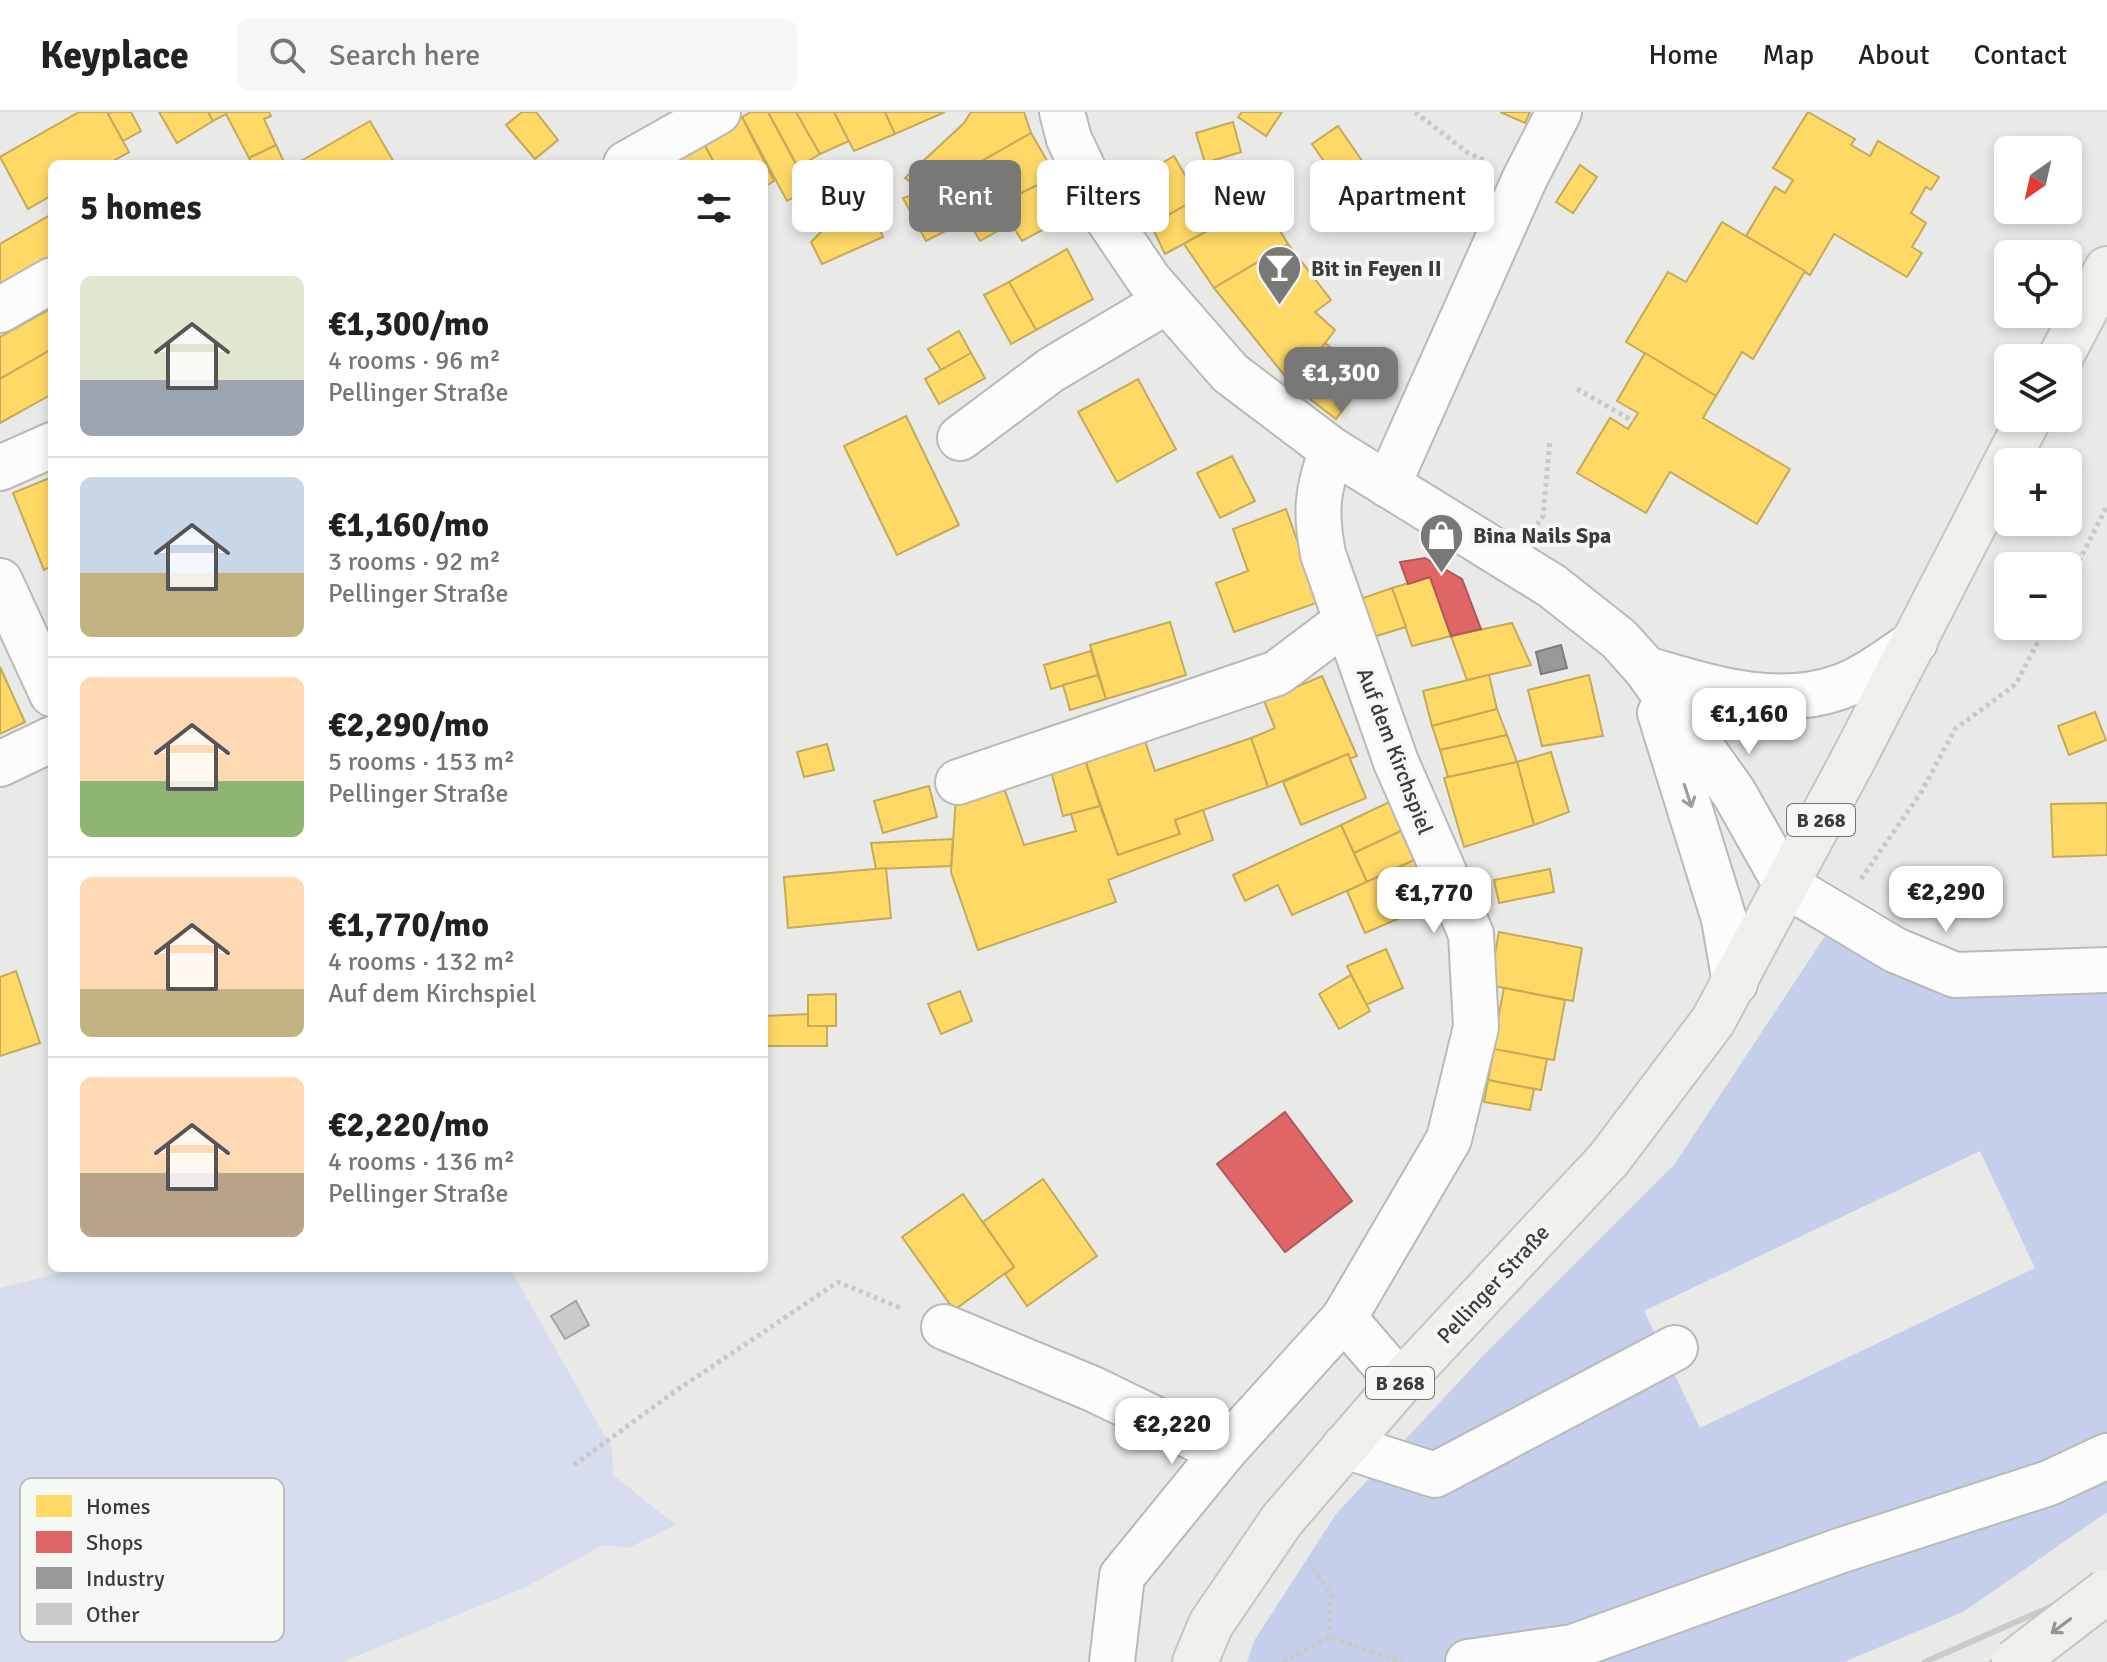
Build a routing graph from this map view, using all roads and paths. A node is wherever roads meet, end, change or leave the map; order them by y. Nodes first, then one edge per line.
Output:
1 (718, 112) edge
2 (1062, 112) edge
3 (1415, 112) edge
4 (1559, 112) edge
5 (633, 160) edge
6 (1525, 178) junction
7 (2107, 269) edge
8 (48, 282) edge
9 (1167, 301) junction
10 (0, 310) edge
11 (2067, 344) edge
12 (1577, 389) dead end
13 (1633, 421) dead end
14 (2022, 432) edge
15 (960, 438) dead end
16 (1550, 440) dead end
17 (48, 447) edge
18 (1332, 450) junction
19 (0, 468) edge
20 (1388, 485) junction
21 (2107, 506) edge
22 (2082, 555) edge
23 (1514, 561) junction
24 (0, 581) edge
25 (1346, 621) junction
26 (2039, 640) edge
27 (1915, 642) junction
28 (1646, 669) junction
29 (48, 685) edge
30 (48, 741) edge
31 (0, 764) edge
32 (958, 782) dead end
33 (1786, 885) junction
34 (1830, 912) junction
35 (2107, 970) edge
36 (1735, 983) junction
37 (1344, 1318) junction
38 (944, 1327) joint
39 (1675, 1348) dead end
40 (1400, 1383) junction
41 (1345, 1446) junction
42 (1223, 1452) junction
43 (2107, 1456) edge
44 (574, 1465) dead end
45 (1282, 1520) junction
46 (2107, 1591) edge
47 (1329, 1637) junction
48 (1203, 1643) edge
49 (1112, 1662) edge
50 (1283, 1662) edge
51 (1402, 1662) edge
52 (1468, 1662) edge
53 (2014, 1662) edge

1 - 5 street
2 - 9 street
3 - 6 path
4 - 6 street
6 - 20 street
7 - 11 main road
8 - 10 street
9 - 15 street
9 - 18 street
12 - 13 path
14 - 27 main road, B 268
16 - 23 path
17 - 19 street
18 - 20 street
18 - 25 street, Auf dem Kirchspiel
20 - 23 street
21 - 22 path
23 - 28 street
24 - 29 street
25 - 32 street
25 - 37 street, Auf dem Kirchspiel
26 - 34 path
27 - 28 street
27 - 33 main road, B 268
28 - 33 street
28 -> 36 street
30 - 31 street
33 - 34 street
33 - 36 main road, Pellinger Straße / B 268
34 - 35 street
36 - 40 main road, Pellinger Straße / B 268
37 - 40 street
37 - 42 street
38 - 42 street
38 - 44 path
39 - 41 street
40 - 41 main road, Pellinger Straße / B 268
41 - 45 main road, Pellinger Straße / B 268
42 - 49 street
43 - 52 street
45 - 47 path
45 - 48 main road, Pellinger Straße / B 268
46 -> 53 main road, bridge
47 - 50 path
47 - 51 path

